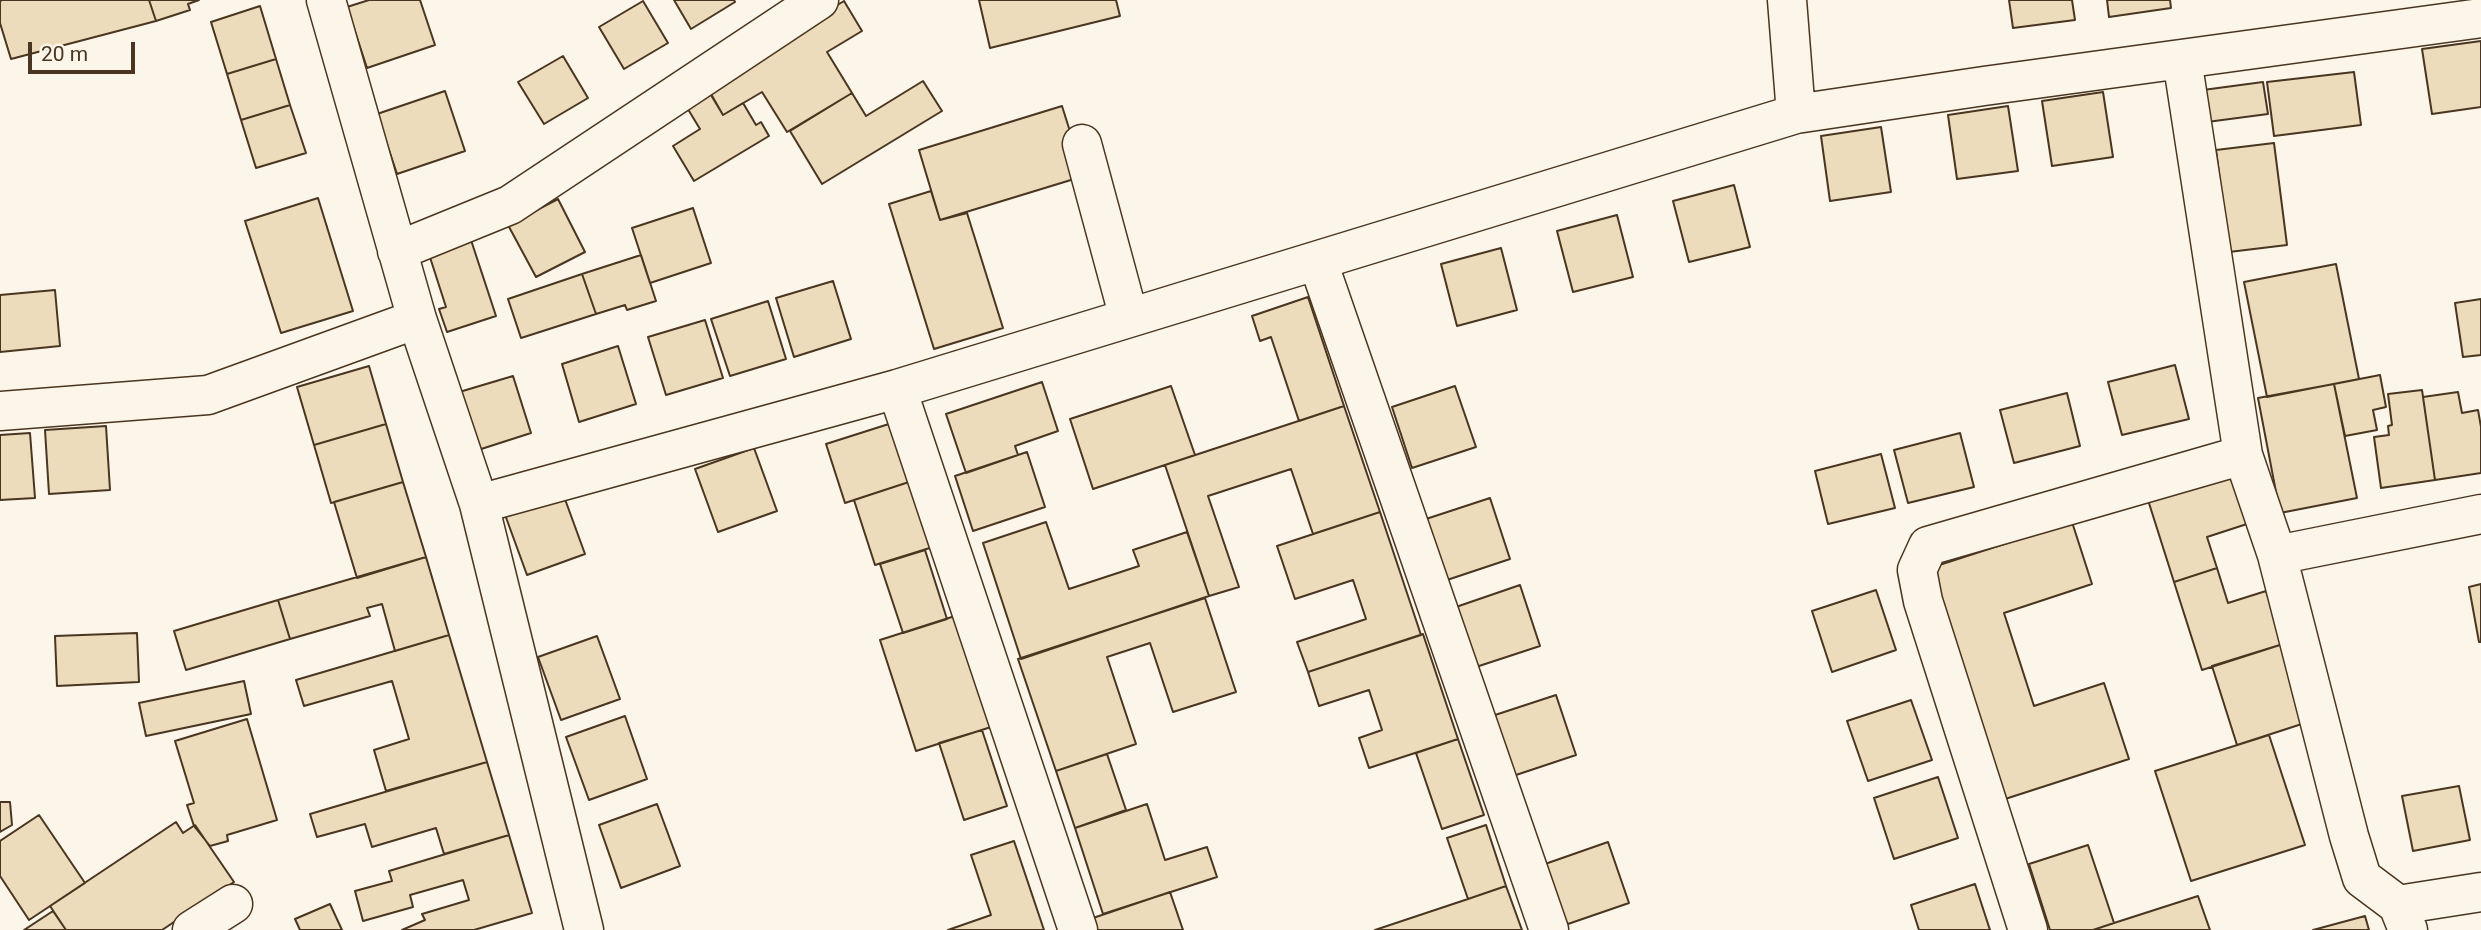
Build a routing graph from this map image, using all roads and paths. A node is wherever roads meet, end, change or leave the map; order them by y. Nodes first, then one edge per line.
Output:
1 (326, 0) edge
2 (819, 0) edge
3 (1787, 0) edge
4 (2481, 18) edge
5 (2182, 59) junction
6 (1796, 114) junction
7 (1082, 144) dead end
8 (397, 251) junction
9 (1318, 262) junction
10 (1129, 318) junction
11 (417, 319) junction
12 (897, 389) junction
13 (0, 411) edge
14 (2243, 455) junction
15 (479, 504) junction
16 (2481, 514) edge
17 (2277, 555) junction
18 (2481, 892) edge
19 (233, 904) dead end
20 (2403, 918) edge
21 (192, 930) edge
22 (584, 930) edge
23 (1078, 930) edge
24 (1549, 930) edge
25 (2028, 930) edge

1 - 8 street
2 - 8 street
3 - 6 street
4 - 5 street
5 - 6 street
5 - 14 street
6 - 9 street
7 - 10 street
8 - 11 street
9 - 10 street
9 - 24 street
10 - 12 street
11 - 13 street
11 - 15 street
12 - 15 street
12 - 23 street
14 - 17 street
14 - 25 street
15 - 22 street
16 - 17 street
17 - 20 street
18 - 20 street
19 - 21 street

